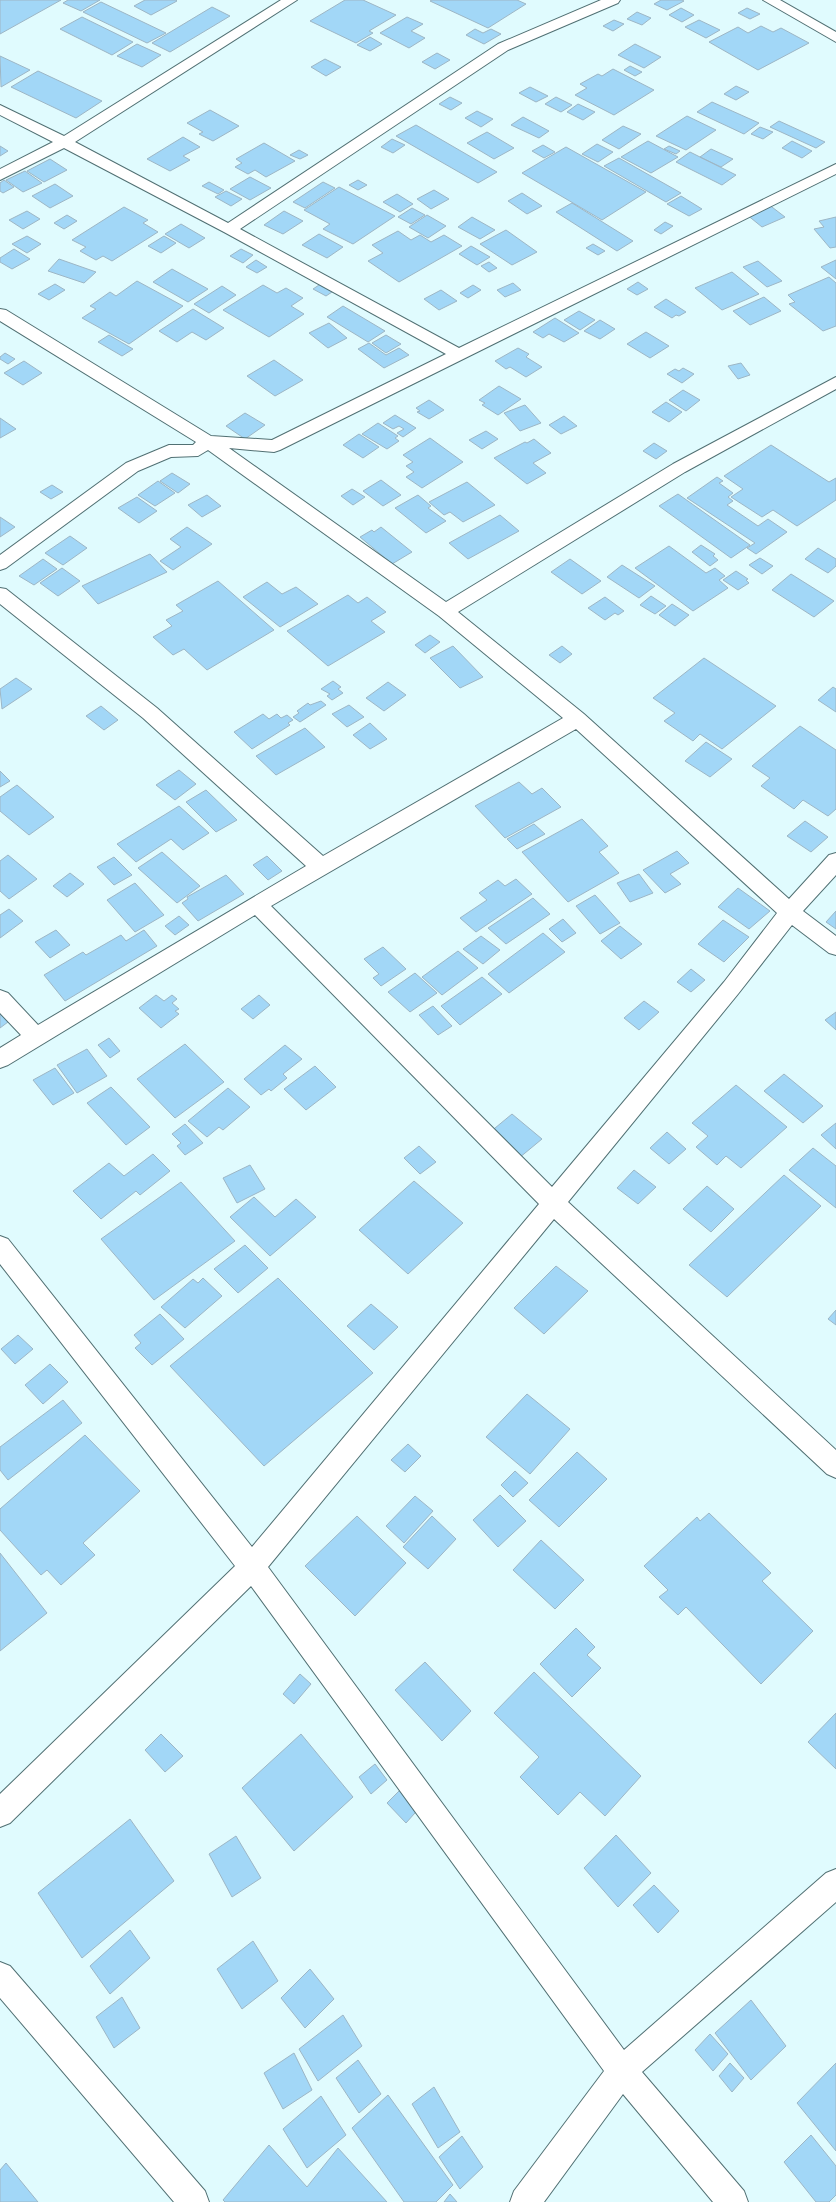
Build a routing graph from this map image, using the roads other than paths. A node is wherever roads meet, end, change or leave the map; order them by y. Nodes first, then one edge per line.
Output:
1 (290, 0) edge
2 (613, 0) edge
3 (770, 0) edge
4 (836, 38) edge
5 (0, 109) edge
6 (65, 142) junction
7 (836, 163) edge
8 (836, 168) edge
9 (0, 175) edge
10 (229, 230) junction
11 (0, 314) edge
12 (460, 355) junction
13 (836, 382) edge
14 (207, 441) junction
15 (229, 457) junction
16 (0, 564) edge
17 (0, 594) edge
18 (445, 611) junction
19 (577, 719) junction
20 (836, 861) edge
21 (320, 867) junction
22 (257, 904) junction
23 (790, 912) junction
24 (836, 947) edge
25 (0, 999) edge
26 (36, 1037) junction
27 (0, 1059) edge
28 (553, 1203) junction
29 (0, 1246) edge
30 (836, 1466) edge
31 (252, 1567) junction
32 (0, 1813) edge
33 (836, 1883) edge
34 (0, 1976) edge
35 (622, 2071) junction
36 (194, 2202) edge
37 (525, 2202) edge
38 (733, 2202) edge

1 - 6 street
2 - 10 street
3 - 4 street
5 - 6 street
6 - 9 street
6 - 10 street
7 - 15 street
8 - 12 street
10 - 12 street
11 - 14 street
12 - 14 street
13 - 18 street
14 - 15 street
14 - 16 street
15 - 18 street
17 - 21 street
18 - 19 street
19 - 21 street
19 - 23 street
20 - 23 street
21 - 22 street
22 - 26 street
22 - 28 street
23 - 24 street
23 - 28 street
25 - 26 street
26 - 27 street
28 - 30 street
28 - 31 street
29 - 31 street
31 - 32 street
31 - 35 street
33 - 35 street
34 - 36 street
35 - 37 street
35 - 38 street

